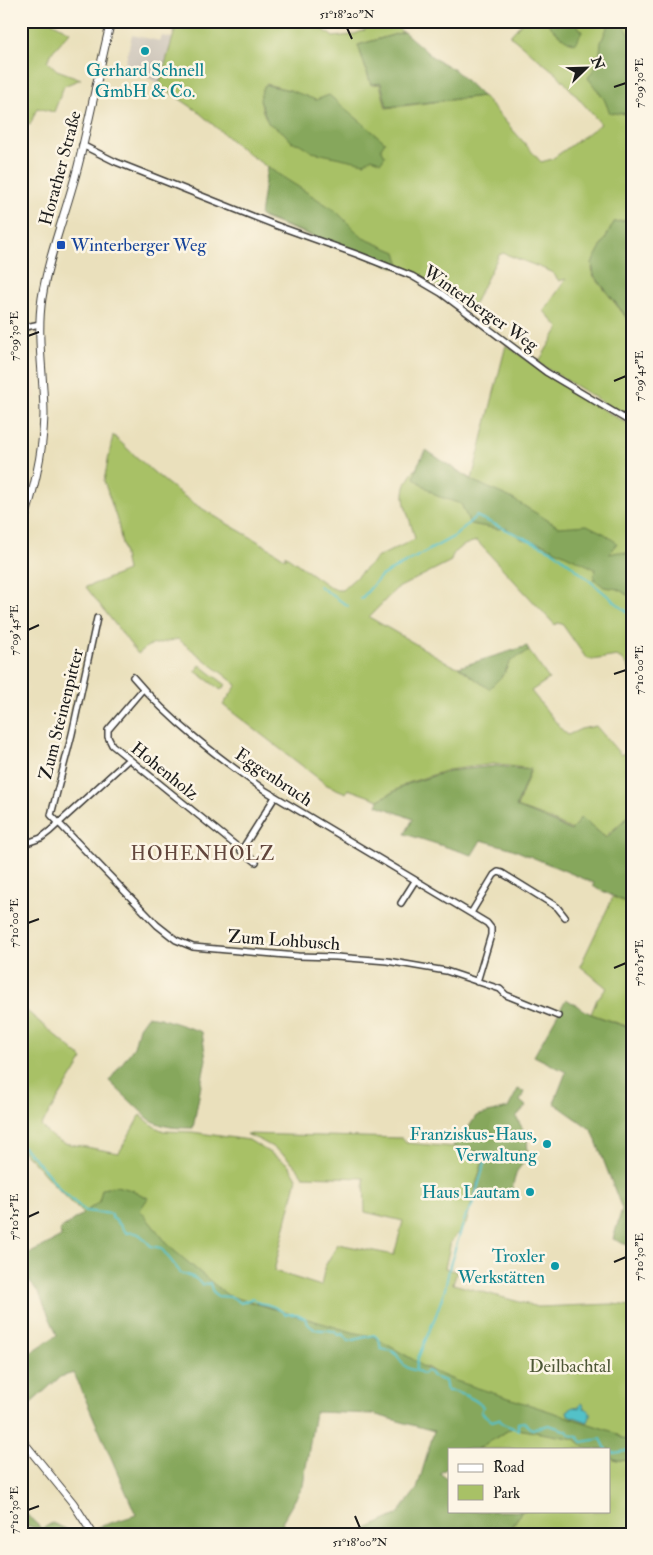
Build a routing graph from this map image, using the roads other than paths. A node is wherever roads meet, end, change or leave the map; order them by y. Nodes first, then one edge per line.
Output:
1 (111, 21) edge
2 (82, 146) junction
3 (40, 324) junction
4 (21, 328) edge
5 (632, 423) edge
6 (21, 531) edge
7 (97, 618) dead end
8 (133, 676) dead end
9 (143, 689) junction
10 (129, 759) junction
11 (275, 797) junction
12 (51, 815) joint
13 (58, 823) junction
14 (21, 845) edge
15 (241, 851) junction
16 (256, 862) dead end
17 (415, 881) junction
18 (401, 903) dead end
19 (471, 913) junction
20 (566, 917) dead end
21 (477, 982) junction
22 (558, 1016) dead end
23 (21, 1439) edge
24 (93, 1534) edge

1 - 2 main road, Horather Straße
2 - 3 main road, Horather Straße
2 - 5 street, Winterberger Weg
3 - 4 street
3 - 6 main road, Horather Straße
7 - 12 street, Zum Steinenpitter
8 - 9 street, Eggenbruch
9 - 10 street, Hohenholz
9 - 11 street, Eggenbruch
10 - 13 street
10 - 15 street, Hohenholz
11 - 15 street
11 - 17 street, Eggenbruch
12 - 13 street, Zum Lohbusch
13 - 14 street
13 - 21 street, Zum Lohbusch
15 - 16 street, Hohenholz
17 - 18 street
17 - 19 street, Eggenbruch
19 - 20 street
19 - 21 street, Eggenbruch
21 - 22 street, Zum Lohbusch
23 - 24 main road

